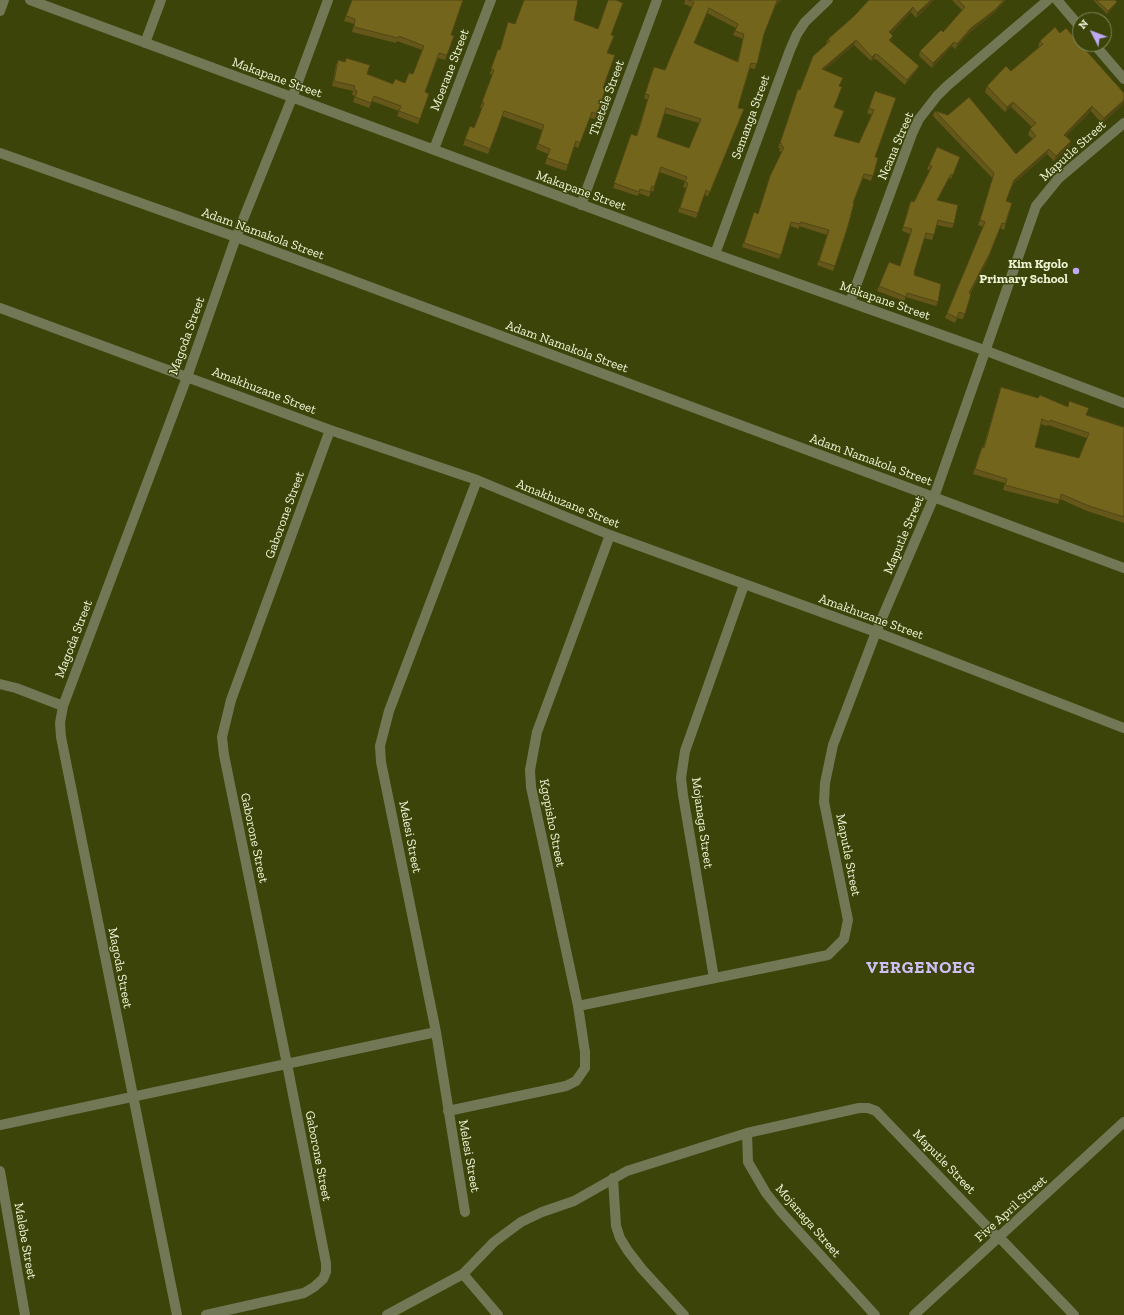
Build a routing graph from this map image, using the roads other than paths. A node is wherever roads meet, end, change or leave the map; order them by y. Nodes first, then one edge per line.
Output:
1 (4, 0) edge
2 (30, 0) edge
3 (161, 0) edge
4 (328, 0) edge
5 (491, 0) edge
6 (657, 0) edge
7 (828, 0) edge
8 (1048, 0) edge
9 (1057, 0) edge
10 (0, 11) edge
11 (1072, 18) edge
12 (145, 43) junction
13 (1101, 52) edge
14 (1124, 79) edge
15 (292, 98) junction
16 (1124, 123) edge
17 (434, 150) junction
18 (0, 153) edge
19 (581, 205) junction
20 (236, 237) junction
21 (715, 254) junction
22 (850, 302) junction
23 (0, 308) edge
24 (984, 350) junction
25 (187, 377) junction
26 (1124, 403) edge
27 (330, 430) junction
28 (477, 480) junction
29 (934, 497) junction
30 (610, 535) junction
31 (1124, 568) edge
32 (744, 585) junction
33 (876, 632) junction
34 (0, 684) edge
35 (63, 706) junction
36 (1124, 728) edge
37 (714, 978) junction
38 (578, 1006) junction
39 (436, 1032) junction
40 (287, 1064) junction
41 (133, 1096) junction
42 (448, 1111) junction
43 (1124, 1122) edge
44 (0, 1125) edge
45 (746, 1133) junction
46 (0, 1171) edge
47 (613, 1178) junction
48 (465, 1212) dead end
49 (999, 1238) junction
50 (463, 1274) junction
51 (25, 1315) edge
52 (177, 1315) edge
53 (206, 1315) edge
54 (387, 1315) edge
55 (498, 1315) edge
56 (684, 1315) edge
57 (875, 1315) edge
58 (914, 1315) edge
59 (1074, 1315) edge

1 - 10 street
2 - 12 street, Makapane Street
3 - 12 street
4 - 15 street, Magoda Street
5 - 17 street, Moerane Street
6 - 19 street, Thetele Street
7 - 21 street, Semanga Street
8 - 22 street, Ncana Street
9 - 11 street
12 - 15 street, Makapane Street
13 - 14 street
15 - 17 street, Makapane Street
15 - 20 street, Magoda Street
16 - 24 street, Maputle Street
17 - 19 street, Makapane Street
18 - 20 street, Adam Namakola Street
19 - 21 street, Makapane Street
20 - 25 street, Magoda Street
20 - 29 street, Adam Namakola Street
21 - 22 street, Makapane Street
22 - 24 street, Makapane Street
23 - 25 street, Amakhuzane Street
24 - 26 street, Makapane Street
24 - 29 street, Maputle Street
25 - 27 street, Amakhuzane Street
25 - 35 street, Magoda Street
27 - 28 street, Amakhuzane Street
27 - 40 street, Gaborone Street
28 - 30 street, Amakhuzane Street
28 - 39 street, Melesi Street
29 - 31 street, Adam Namakola Street
29 - 33 street, Maputle Street
30 - 32 street, Amakhuzane Street
30 - 38 street, Kgopisho Street
32 - 33 street, Amakhuzane Street
32 - 37 street, Mojanaga Street
33 - 36 street, Amakhuzane Street
33 - 37 street, Maputle Street
34 - 35 street
35 - 41 street, Magoda Street
37 - 38 street
38 - 42 street, Kgopisho Street
39 - 40 street
39 - 42 street, Melesi Street
40 - 41 street
40 - 53 street, Gaborone Street
41 - 44 street
41 - 52 street, Magoda Street
42 - 48 street, Melesi Street
43 - 49 street, Five April Street
45 - 47 street
45 - 49 street, Maputle Street
45 - 57 street, Mojanaga Street
46 - 51 street, Malebe Street
47 - 50 street
47 - 56 street
49 - 58 street, Five April Street
49 - 59 street, Maputle Street
50 - 54 street
50 - 55 street

